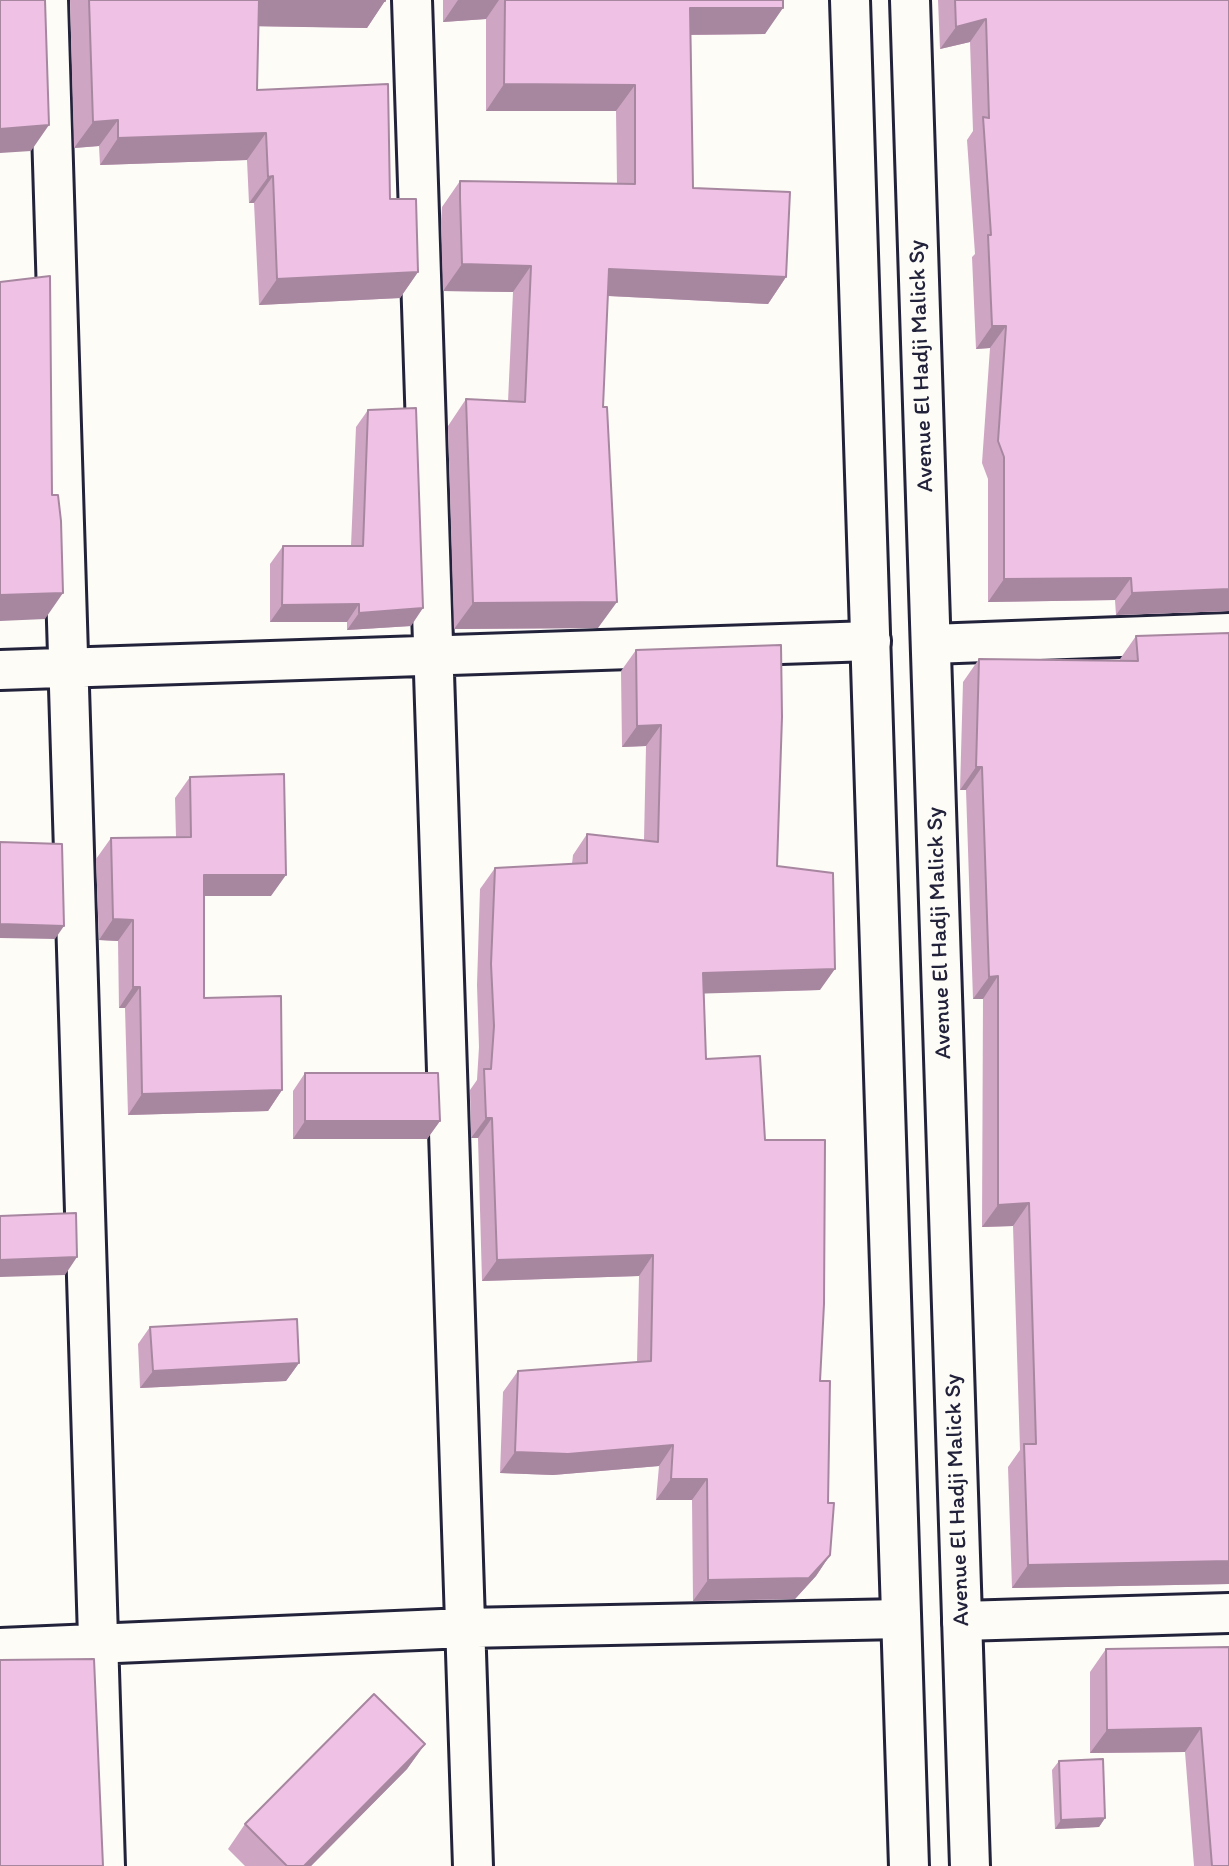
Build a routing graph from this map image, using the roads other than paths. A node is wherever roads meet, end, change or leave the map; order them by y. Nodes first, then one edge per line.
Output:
1 (48, 0) edge
2 (412, 0) edge
3 (850, 0) edge
4 (910, 0) edge
5 (1229, 633) edge
6 (871, 641) junction
7 (930, 643) junction
8 (434, 657) junction
9 (68, 668) junction
10 (0, 670) edge
11 (1229, 1613) edge
12 (901, 1619) junction
13 (962, 1621) junction
14 (465, 1628) junction
15 (98, 1646) junction
16 (0, 1648) edge
17 (105, 1866) edge
18 (473, 1866) edge
19 (909, 1866) edge
20 (970, 1866) edge

1 - 9 street
2 - 8 street
3 - 6 street
4 - 7 street, Avenue El Hadji Malick Sy
5 - 7 street
6 - 8 street
6 - 12 street
7 - 13 street, Avenue El Hadji Malick Sy
8 - 9 street
8 - 14 street
9 - 10 street
9 - 15 street
11 - 13 street
12 - 14 street
12 - 19 street
13 - 20 street, Avenue El Hadji Malick Sy
14 - 15 street
14 - 18 street
15 - 16 street
15 - 17 street

